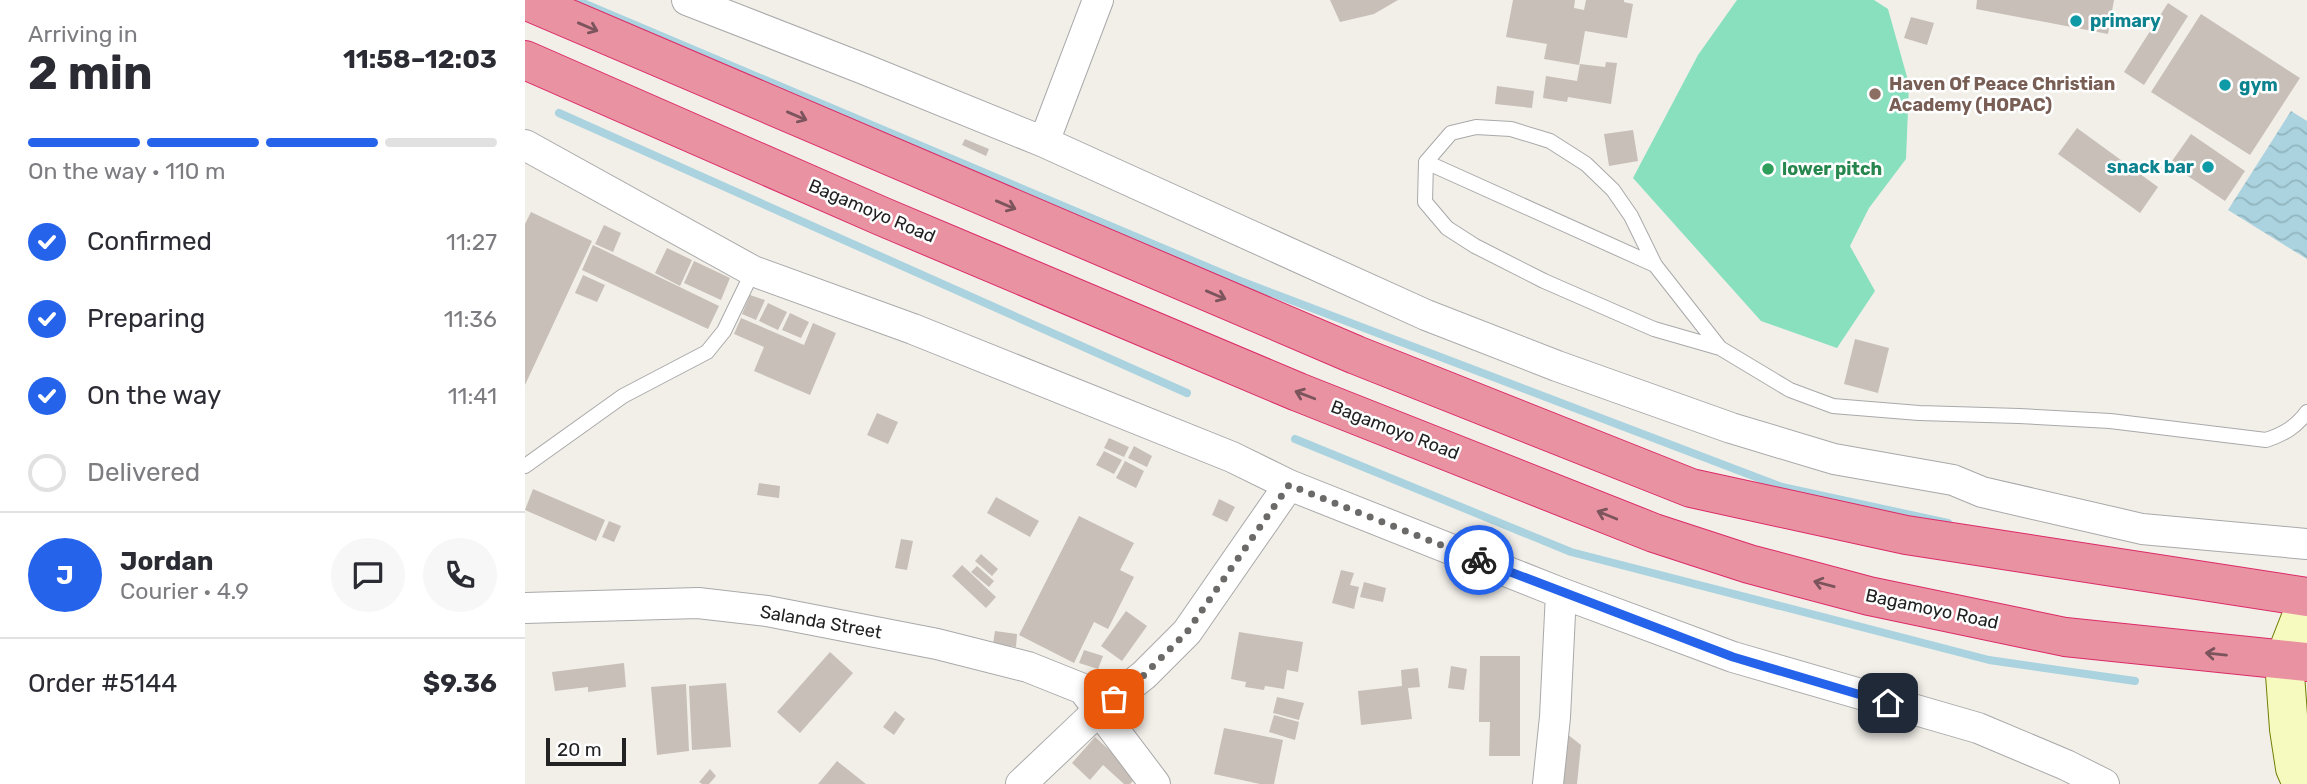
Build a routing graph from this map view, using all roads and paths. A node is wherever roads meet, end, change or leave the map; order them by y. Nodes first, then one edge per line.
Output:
1 (525, 0) edge
2 (687, 0) edge
3 (1098, 0) edge
4 (525, 60) edge
5 (1044, 142) junction
6 (525, 145) edge
7 (1426, 162) junction
8 (1655, 265) junction
9 (753, 271) junction
10 (1720, 348) junction
11 (2307, 412) edge
12 (525, 466) edge
13 (1289, 485) junction
14 (2307, 544) edge
15 (1561, 593) junction
16 (2307, 599) edge
17 (525, 608) edge
18 (2295, 662) edge
19 (1098, 711) junction
20 (1021, 784) edge
21 (1155, 784) edge
22 (1548, 784) edge
23 (2104, 784) edge
24 (2302, 784) edge

1 -> 16 highway
2 - 5 street
3 - 5 street
18 -> 4 highway, Bagamoyo Road
5 - 14 street
6 - 9 street
7 - 8 lane
7 - 8 lane
7 - 10 lane
8 - 10 lane
9 - 12 lane
9 - 13 street
10 - 11 lane
13 - 15 street
13 - 19 street
15 - 22 street
15 - 23 street
16 - 18 street
17 - 19 street, Salanda Street
18 - 24 street
19 - 20 street
19 - 21 street, Salanda Street

